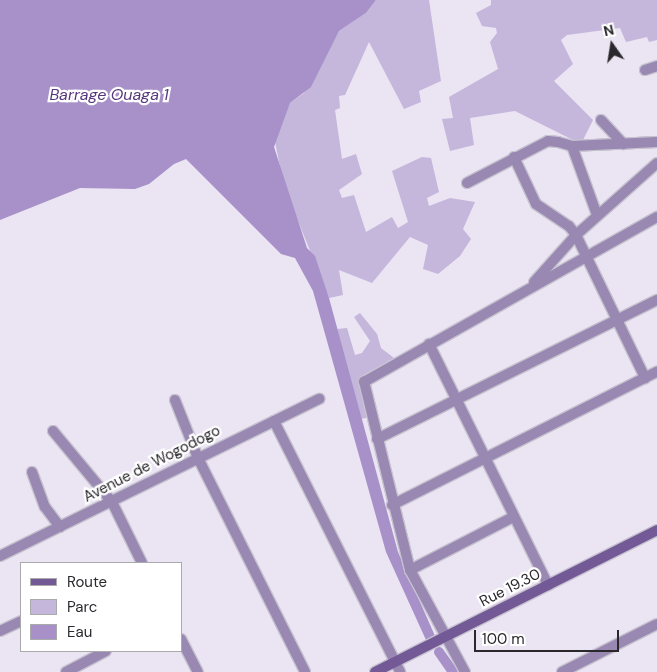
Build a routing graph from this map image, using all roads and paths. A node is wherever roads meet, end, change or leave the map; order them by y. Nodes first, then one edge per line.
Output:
1 (657, 66) edge
2 (646, 70) dead end
3 (601, 120) dead end
4 (657, 142) edge
5 (623, 144) junction
6 (572, 146) junction
7 (514, 157) junction
8 (657, 163) edge
9 (467, 183) dead end
10 (597, 215) junction
11 (657, 217) edge
12 (576, 235) junction
13 (586, 256) junction
14 (532, 285) junction
15 (657, 300) edge
16 (617, 320) junction
17 (429, 344) junction
18 (657, 372) edge
19 (645, 378) junction
20 (318, 399) dead end
21 (456, 399) junction
22 (175, 400) dead end
23 (274, 420) junction
24 (53, 431) dead end
25 (377, 439) junction
26 (198, 458) junction
27 (486, 458) junction
28 (32, 472) dead end
29 (112, 502) junction
30 (392, 505) junction
31 (513, 517) junction
32 (60, 527) junction
33 (657, 530) edge
34 (0, 556) edge
35 (138, 562) edge
36 (410, 570) junction
37 (548, 585) junction
38 (20, 621) edge
39 (657, 624) edge
40 (0, 631) edge
41 (444, 638) junction
42 (182, 641) edge
43 (104, 652) edge
44 (394, 662) junction
45 (66, 672) edge
46 (198, 672) edge
47 (305, 672) edge
48 (375, 672) edge
49 (400, 672) edge
50 (466, 672) edge
51 (562, 672) edge

1 - 2 street
3 - 5 street
4 - 5 street
5 - 6 street
6 - 7 street
6 - 10 street
7 - 9 street
7 - 12 street
8 - 10 street
10 - 12 street
11 - 13 street
12 - 13 street
12 - 14 street
13 - 14 street
13 - 16 street
14 - 17 street
15 - 16 street
16 - 19 street
16 - 21 street
17 - 21 street
17 - 25 street
18 - 19 street
19 - 27 street
20 - 23 street, Avenue de Wogodogo
21 - 25 street
21 - 27 street
22 - 26 street
23 - 26 street, Avenue de Wogodogo
23 - 44 street
24 - 29 street
25 - 30 street
26 - 29 street, Avenue de Wogodogo
26 - 47 street
27 - 30 street
27 - 31 street
28 - 32 street
29 - 32 street, Avenue de Wogodogo
29 - 35 street
30 - 36 street
31 - 36 street
31 - 37 street
32 - 34 street, Avenue de Wogodogo
33 - 37 street, Rue 19.30
36 - 41 street
37 - 41 street, Rue 19.30
38 - 40 street
39 - 51 street
41 - 44 street, Rue 19.30
41 - 50 street
42 - 46 street
43 - 45 street
44 - 48 street, Rue 19.30
44 - 49 street

